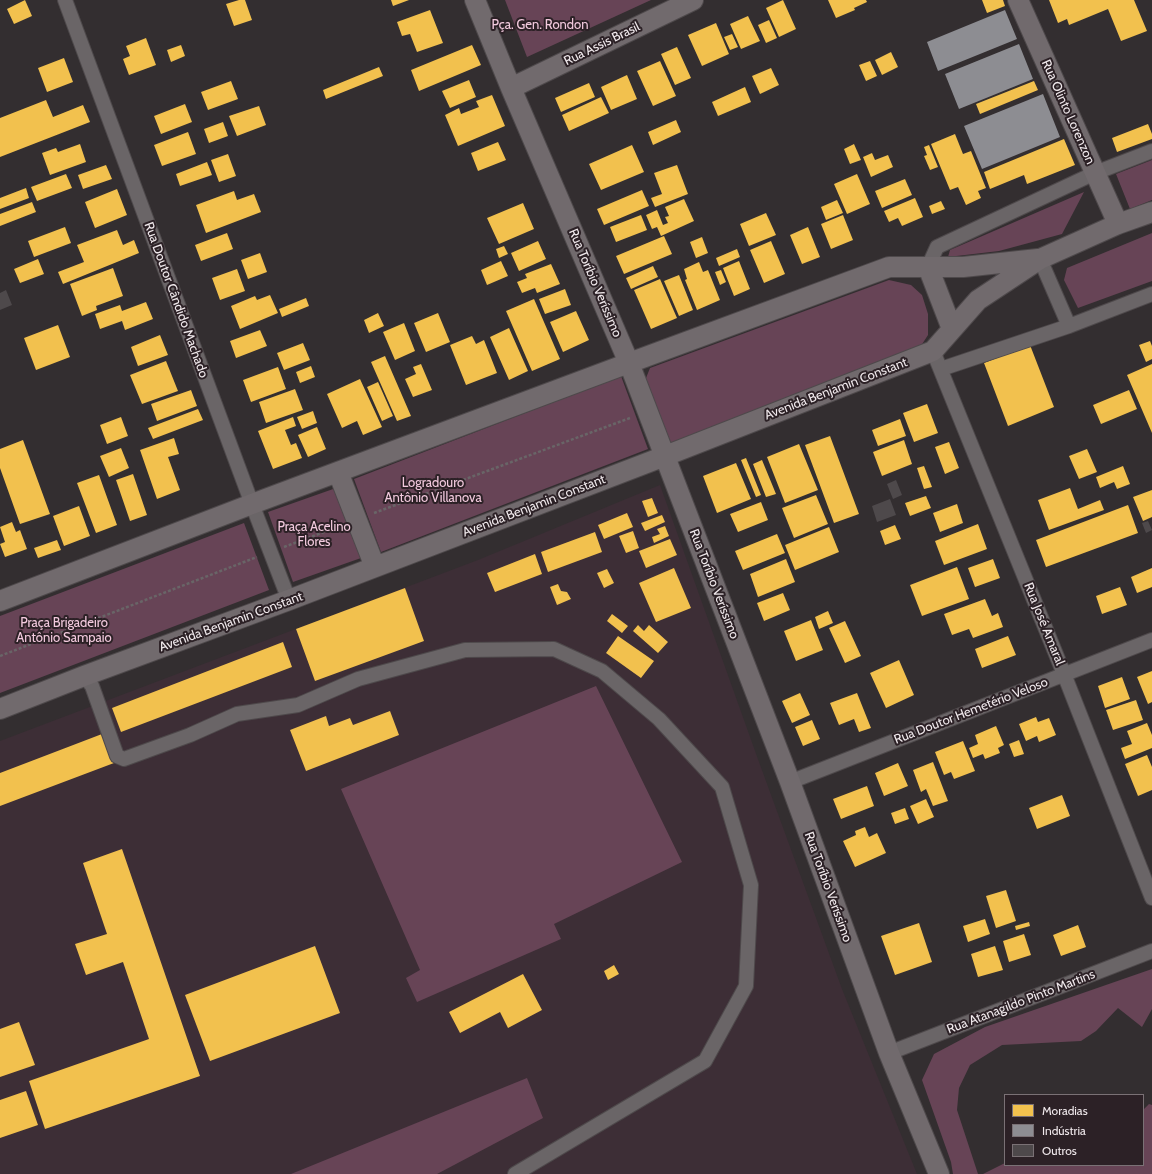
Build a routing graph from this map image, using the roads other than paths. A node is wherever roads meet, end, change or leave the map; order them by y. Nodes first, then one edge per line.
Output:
1 (65, 0) edge
2 (475, 0) edge
3 (693, 0) edge
4 (1018, 0) edge
5 (511, 88) junction
6 (1152, 152) edge
7 (1095, 173) junction
8 (1152, 212) edge
9 (1118, 224) junction
10 (1040, 259) junction
11 (928, 267) junction
12 (1152, 294) edge
13 (1069, 326) junction
14 (952, 329) junction
15 (933, 351) junction
16 (629, 362) junction
17 (941, 370) junction
18 (665, 456) junction
19 (338, 472) junction
20 (252, 504) junction
21 (376, 567) junction
22 (289, 600) junction
23 (0, 601) edge
24 (1152, 640) edge
25 (1064, 674) junction
26 (84, 676) junction
27 (0, 709) edge
28 (790, 782) junction
29 (1152, 898) edge
30 (1152, 950) edge
31 (889, 1053) junction
32 (515, 1174) edge
33 (939, 1174) edge

1 - 20 street, Rua Doutor Cândido Machado
2 - 5 main road, Rua Toríbio Veríssimo
3 - 5 main road, Rua Assis Brasil
4 - 7 main road, Rua Olinto Lorenzon
5 - 16 main road, Rua Toríbio Veríssimo
6 - 7 street
7 - 9 main road, Rua Olinto Lorenzon
7 - 11 street
8 - 9 main road, Avenida Benjamin Constant
9 - 10 main road, Avenida Benjamin Constant
10 - 11 main road, Avenida Benjamin Constant
10 - 13 street
10 - 14 main road, Avenida Benjamin Constant
11 - 14 main road
11 - 16 main road, Avenida Benjamin Constant
12 - 13 street
13 - 17 street
14 - 15 main road, Avenida Benjamin Constant
15 - 17 street, Rua José Amaral
15 - 18 main road, Avenida Benjamin Constant
16 - 18 main road, Rua Toríbio Veríssimo
16 - 19 main road, Avenida Benjamin Constant
17 - 25 street, Rua José Amaral
18 - 21 main road, Avenida Benjamin Constant
18 - 28 main road, Rua Toríbio Veríssimo
19 - 20 main road, Avenida Benjamin Constant
19 - 21 main road
20 - 22 street, Rua Doutor Cândido Machado
20 - 23 main road, Avenida Benjamin Constant
21 - 22 main road, Avenida Benjamin Constant
22 - 26 main road, Avenida Benjamin Constant
24 - 25 street, Rua Doutor Hemetério Veloso
25 - 28 street, Rua Doutor Hemetério Veloso
25 - 29 street, Rua José Amaral
26 - 27 main road, Avenida Benjamin Constant
26 - 32 street
28 - 31 main road, Rua Toríbio Veríssimo
30 - 31 street, Rua Atanagildo Pinto Martins
31 - 33 main road, Rua Toríbio Veríssimo

